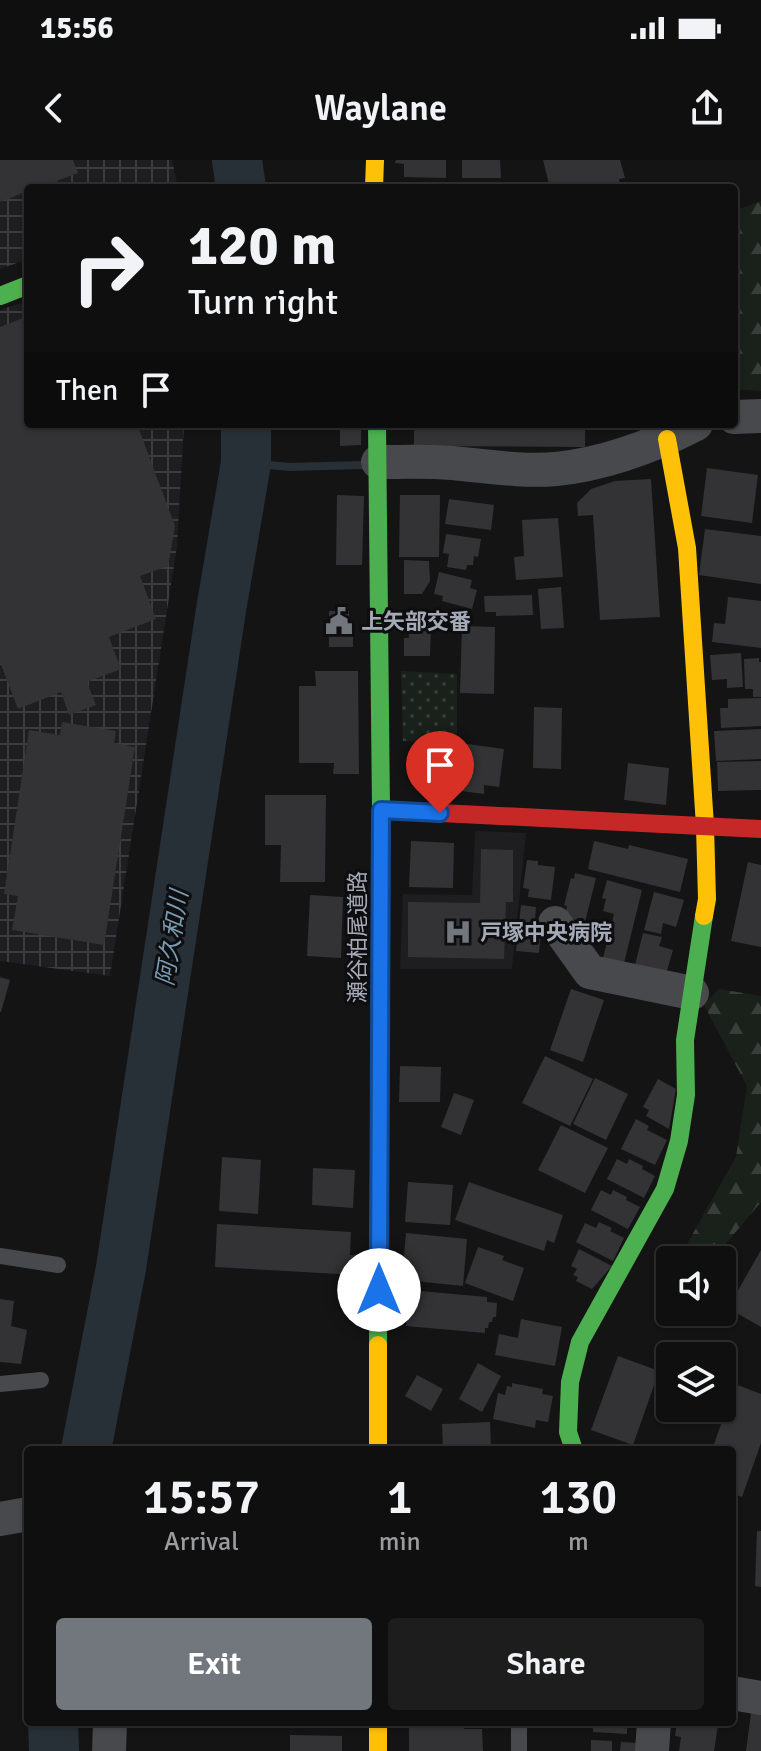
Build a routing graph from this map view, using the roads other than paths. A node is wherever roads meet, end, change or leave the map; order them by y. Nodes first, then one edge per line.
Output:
1 (375, 160) edge
2 (374, 184) edge
3 (24, 287) edge
4 (0, 296) edge
5 (761, 416) edge
6 (738, 417) edge
7 (377, 428) edge
8 (681, 432) edge
9 (378, 462) junction
10 (381, 810) junction
11 (705, 826) junction
12 (761, 829) edge
13 (555, 923) dead end
14 (692, 993) junction
15 (0, 1256) edge
16 (58, 1265) dead end
17 (41, 1380) dead end
18 (0, 1384) edge
19 (378, 1446) edge
20 (573, 1446) edge
21 (24, 1515) edge
22 (0, 1519) edge
23 (736, 1694) edge
24 (761, 1698) edge
25 (110, 1726) edge
26 (378, 1726) edge
27 (519, 1726) edge
28 (654, 1726) edge
29 (109, 1751) edge
30 (378, 1751) edge
31 (519, 1751) edge
32 (652, 1751) edge

1 - 2 street
3 - 4 street
5 - 6 street
7 - 9 street, 瀬谷柏尾道路
8 - 9 street
8 - 11 street
9 - 10 street, 瀬谷柏尾道路
10 - 11 street
10 - 19 street, 瀬谷柏尾道路
11 - 12 street
11 - 14 street
13 - 14 street
14 - 20 street
15 - 16 lane
17 - 18 lane
21 - 22 street
23 - 24 street
25 - 29 street
26 - 30 street
27 - 31 lane
28 - 32 street

